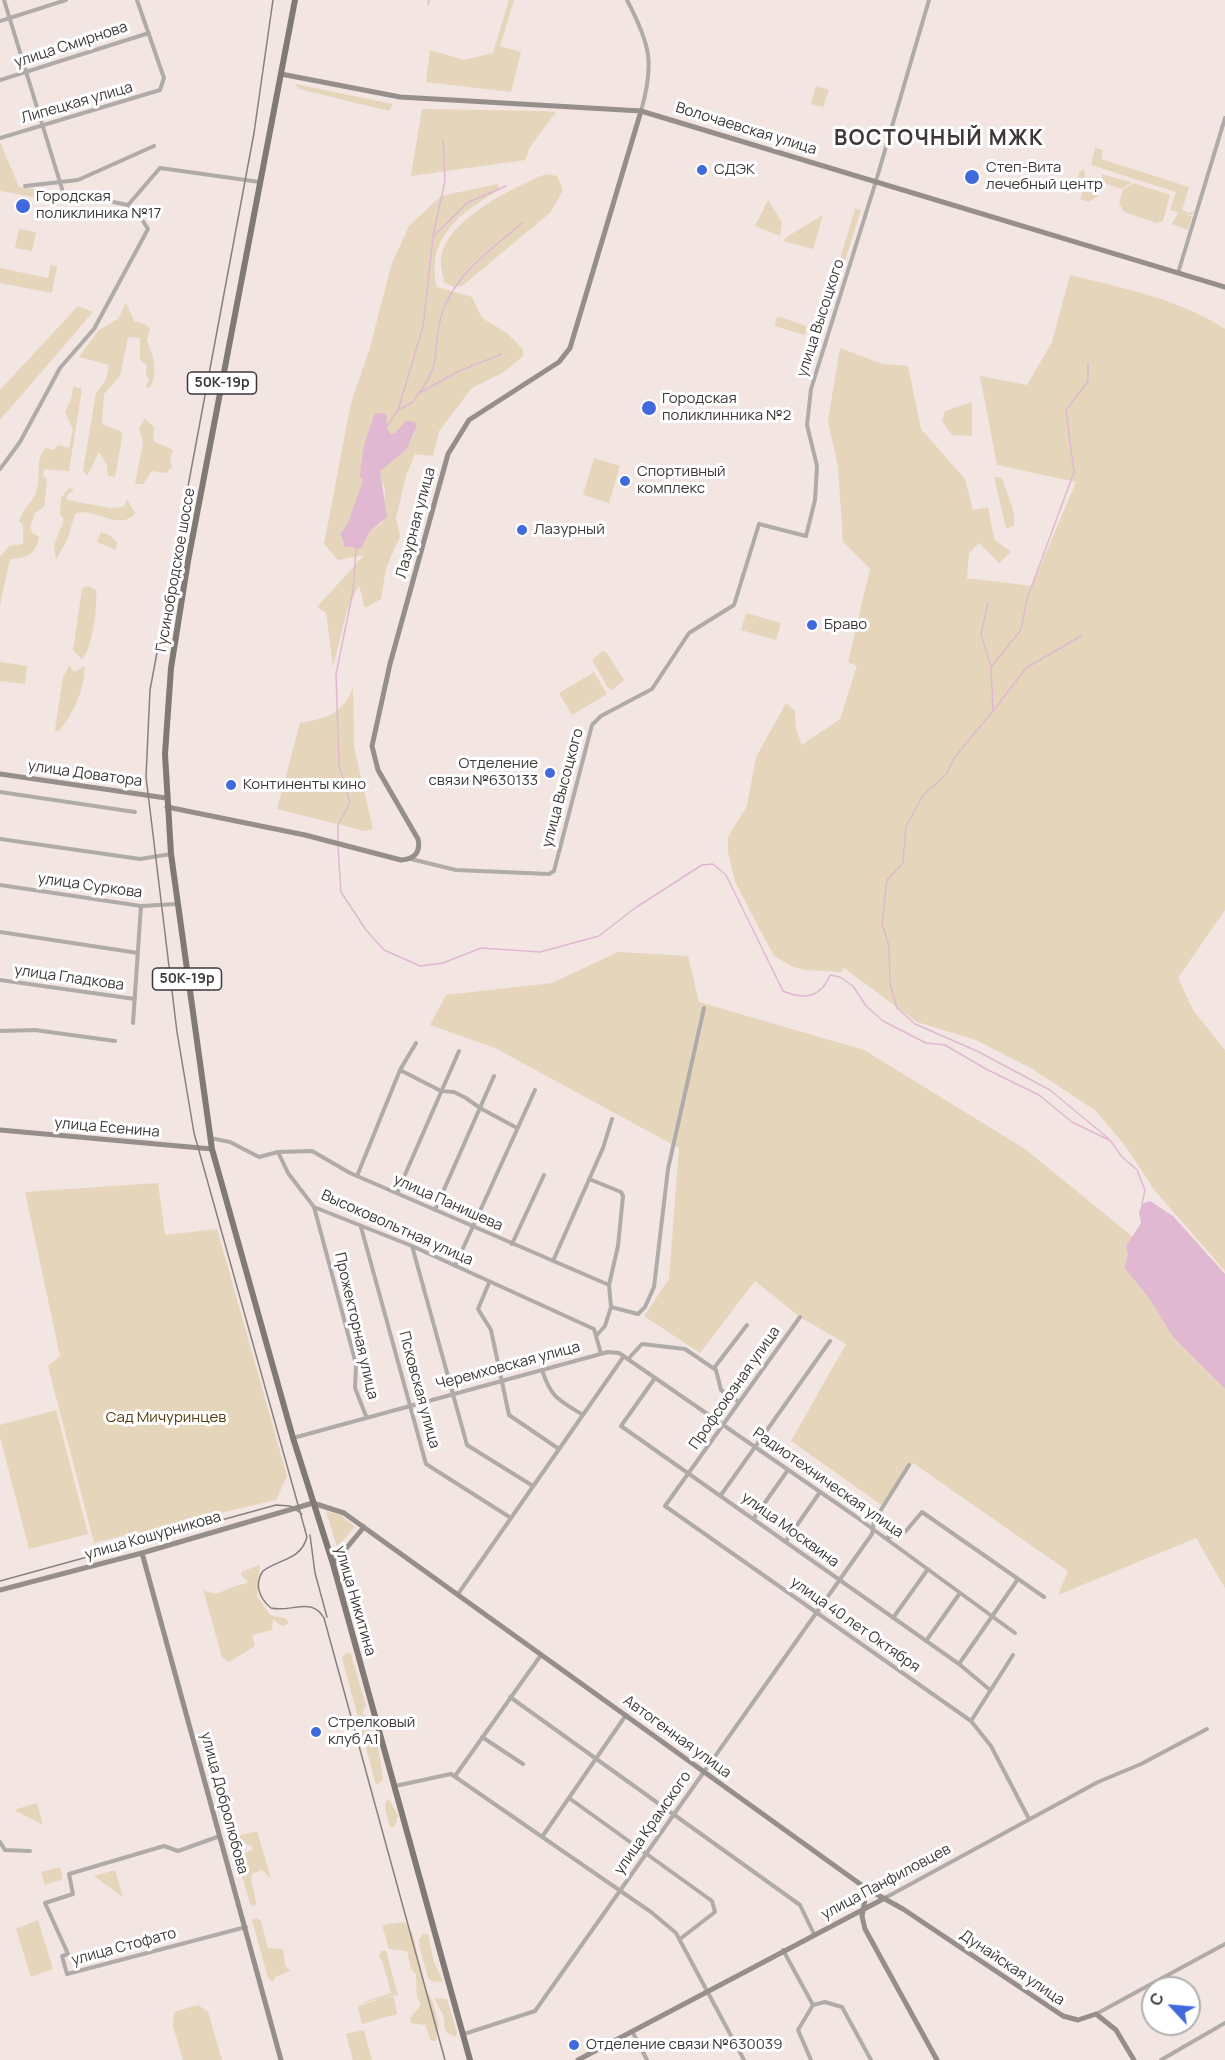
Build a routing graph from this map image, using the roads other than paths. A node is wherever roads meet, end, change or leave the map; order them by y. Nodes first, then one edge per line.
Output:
1 (4, 0) edge
2 (66, 0) edge
3 (137, 0) edge
4 (295, 0) edge
5 (627, 0) edge
6 (929, 0) edge
7 (10, 18) junction
8 (0, 21) edge
9 (149, 33) junction
10 (26, 72) junction
11 (281, 74) junction
12 (0, 80) edge
13 (641, 111) junction
14 (1225, 118) edge
15 (44, 125) junction
16 (0, 138) edge
17 (154, 146) dead end
18 (876, 181) junction
19 (260, 182) junction
20 (60, 184) junction
21 (25, 186) dead end
22 (128, 205) junction
23 (1178, 273) junction
24 (1225, 287) edge
25 (0, 469) edge
26 (0, 774) edge
27 (0, 792) edge
28 (166, 798) junction
29 (167, 807) junction
30 (135, 812) dead end
31 (0, 839) edge
32 (171, 854) junction
33 (411, 859) junction
34 (0, 885) edge
35 (177, 904) junction
36 (141, 906) junction
37 (0, 932) edge
38 (138, 952) junction
39 (0, 980) edge
40 (135, 999) junction
41 (704, 1008) dead end
42 (133, 1023) dead end
43 (0, 1032) edge
44 (115, 1041) dead end
45 (416, 1043) dead end
46 (459, 1051) dead end
47 (400, 1070) junction
48 (494, 1076) dead end
49 (535, 1090) dead end
50 (441, 1091) junction
51 (480, 1108) junction
52 (612, 1119) dead end
53 (517, 1128) junction
54 (0, 1130) edge
55 (210, 1138) junction
56 (212, 1149) junction
57 (278, 1152) junction
58 (544, 1175) dead end
59 (357, 1176) junction
60 (589, 1179) junction
61 (397, 1193) junction
62 (314, 1207) junction
63 (435, 1210) junction
64 (361, 1227) junction
65 (473, 1227) junction
66 (512, 1244) junction
67 (412, 1246) junction
68 (553, 1261) junction
69 (455, 1266) junction
70 (489, 1283) junction
71 (609, 1285) junction
72 (611, 1307) junction
73 (800, 1317) dead end
74 (747, 1325) dead end
75 (596, 1336) junction
76 (830, 1341) dead end
77 (602, 1354) junction
78 (626, 1357) junction
79 (714, 1368) junction
80 (542, 1370) junction
81 (656, 1378) junction
82 (501, 1380) junction
83 (452, 1393) junction
84 (739, 1402) junction
85 (410, 1404) junction
86 (583, 1415) junction
87 (366, 1416) junction
88 (723, 1425) junction
89 (293, 1438) junction
90 (755, 1447) junction
91 (559, 1449) junction
92 (909, 1465) dead end
93 (788, 1470) junction
94 (689, 1472) junction
95 (533, 1486) junction
96 (820, 1492) junction
97 (721, 1495) junction
98 (313, 1503) junction
99 (511, 1518) junction
100 (754, 1518) junction
101 (364, 1527) junction
102 (873, 1530) junction
103 (885, 1538) junction
104 (786, 1541) junction
105 (142, 1554) junction
106 (333, 1564) junction
107 (928, 1569) junction
108 (1018, 1579) junction
109 (839, 1580) junction
110 (0, 1590) edge
111 (960, 1592) junction
112 (458, 1594) junction
113 (1044, 1597) dead end
114 (816, 1613) junction
115 (993, 1616) junction
116 (893, 1618) junction
117 (1015, 1633) dead end
118 (926, 1641) junction
119 (541, 1655) junction
120 (1013, 1655) dead end
121 (959, 1664) junction
122 (990, 1690) junction
123 (510, 1698) junction
124 (626, 1715) junction
125 (971, 1721) junction
126 (1207, 1729) dead end
127 (482, 1737) junction
128 (596, 1759) junction
129 (523, 1764) dead end
130 (704, 1772) junction
131 (455, 1776) junction
132 (395, 1786) junction
133 (569, 1798) junction
134 (674, 1813) junction
135 (1029, 1820) junction
136 (221, 1836) junction
137 (542, 1837) junction
138 (0, 1842) edge
139 (30, 1851) dead end
140 (647, 1853) junction
141 (867, 1889) junction
142 (620, 1892) junction
143 (885, 1898) junction
144 (864, 1909) junction
145 (246, 1927) junction
146 (813, 1934) junction
147 (680, 1939) junction
148 (1225, 1944) edge
149 (783, 1950) junction
150 (706, 1991) junction
151 (813, 2005) junction
152 (1096, 2014) junction
153 (1225, 2023) edge
154 (632, 2031) junction
155 (463, 2034) junction
156 (281, 2060) edge
157 (470, 2060) edge
158 (578, 2060) edge
159 (647, 2060) edge
160 (744, 2060) edge
161 (811, 2060) edge
162 (871, 2060) edge
163 (937, 2060) edge
164 (1134, 2060) edge
165 (1161, 2060) edge

1 - 7 street
2 - 7 street
3 - 9 street
4 - 11 main road, Гусинобродское шоссе / 50К-19р
5 - 13 street, Лазурная улица
6 - 18 street, улица Высоцкого
7 - 8 street
7 - 10 street
9 - 10 street, улица Смирнова
9 - 15 street, Липецкая улица
10 - 12 street, улица Смирнова
10 - 15 street
11 - 13 street, Волочаевская улица
11 - 19 main road, Гусинобродское шоссе / 50К-19р
13 - 18 street, Волочаевская улица
13 - 33 street, Лазурная улица
14 - 23 street
15 - 16 street, Липецкая улица
15 - 20 street
17 - 20 street
18 - 23 street, Волочаевская улица
18 - 33 street, улица Высоцкого
19 - 22 street
19 - 28 main road, Гусинобродское шоссе / 50К-19р
20 - 21 street
20 - 22 street
22 - 25 street
23 - 24 street, Волочаевская улица
26 - 28 street, улица Доватора
27 - 30 street
28 - 29 main road, Гусинобродское шоссе / 50К-19р
29 - 32 main road, Гусинобродское шоссе / 50К-19р
29 - 33 street
31 - 32 street
32 - 35 main road, Гусинобродское шоссе / 50К-19р
34 - 36 street, улица Суркова
35 - 36 street, улица Суркова
35 - 55 main road, Гусинобродское шоссе / 50К-19р
36 - 38 street
37 - 38 street
38 - 40 street
39 - 40 street, улица Гладкова
40 - 42 street
41 - 72 street
43 - 44 street
45 - 47 street
46 - 50 street
47 - 50 street
47 - 59 street
48 - 51 street
49 - 53 street
50 - 51 street
50 - 61 street
51 - 53 street
51 - 63 street
52 - 60 street
53 - 65 street
54 - 56 street, улица Есенина
55 - 56 main road, Гусинобродское шоссе / 50К-19р
55 - 57 street
56 - 89 main road, улица Никитина
57 - 59 street, улица Панишева
57 - 62 street, Высоковольтная улица
58 - 66 street
59 - 61 street, улица Панишева
60 - 68 street
60 - 71 street
61 - 63 street, улица Панишева
62 - 64 street, Высоковольтная улица
62 - 87 street, Прожекторная улица
63 - 65 street, улица Панишева
64 - 67 street, Высоковольтная улица
64 - 85 street, Псковская улица
65 - 66 street, улица Панишева
65 - 69 street
66 - 68 street, улица Панишева
67 - 69 street, Высоковольтная улица
67 - 83 street
68 - 71 street, улица Панишева
69 - 70 street, Высоковольтная улица
70 - 75 street, Высоковольтная улица
70 - 82 street
71 - 72 street
72 - 75 street
73 - 84 street, Профсоюзная улица
74 - 79 street
75 - 77 street
76 - 90 street
77 - 78 street, Черемховская улица
77 - 80 street, Черемховская улица
78 - 79 street
78 - 81 street, Радиотехническая улица
78 - 86 street
79 - 84 street
80 - 82 street, Черемховская улица
80 - 86 street
81 - 88 street, Радиотехническая улица
81 - 94 street, улица Москвина
82 - 83 street, Черемховская улица
82 - 91 street
83 - 85 street, Черемховская улица
83 - 95 street
84 - 88 street, Профсоюзная улица
85 - 87 street, Черемховская улица
85 - 99 street, Псковская улица
86 - 91 street
87 - 89 street, Черемховская улица
88 - 90 street, Радиотехническая улица
88 - 94 street, Профсоюзная улица
89 - 98 main road, улица Никитина
90 - 93 street, Радиотехническая улица
90 - 97 street
91 - 95 street
92 - 102 street, улица Крамского
93 - 96 street, Радиотехническая улица
93 - 100 street
94 - 97 street, улица Москвина
94 - 114 street, улица 40 лет Октября
95 - 99 street
96 - 102 street, Радиотехническая улица
96 - 104 street
97 - 100 street, улица Москвина
98 - 101 street, Автогенная улица
98 - 105 street, улица Кошурникова
98 - 106 main road, улица Никитина
99 - 112 street
100 - 104 street, улица Москвина
101 - 106 street
101 - 112 street, Автогенная улица
102 - 103 street, Радиотехническая улица
102 - 109 street, улица Крамского
103 - 107 street, Радиотехническая улица
103 - 108 street
104 - 109 street, улица Москвина
105 - 110 street, улица Кошурникова
105 - 136 street, улица Добролюбова
106 - 132 main road, улица Никитина
107 - 111 street, Радиотехническая улица
107 - 116 street
108 - 113 street
108 - 115 street
109 - 114 street, улица Крамского
109 - 116 street, улица Москвина
111 - 115 street, Радиотехническая улица
111 - 118 street
112 - 119 street, Автогенная улица
114 - 125 street, улица 40 лет Октября
114 - 130 street, улица Крамского
115 - 117 street, Радиотехническая улица
115 - 121 street
116 - 118 street, улица Москвина
118 - 121 street, улица Москвина
119 - 123 street
119 - 124 street, Автогенная улица
120 - 122 street
121 - 122 street, улица Москвина
122 - 125 street
123 - 127 street
123 - 128 street
124 - 128 street
124 - 130 street, Автогенная улица
125 - 135 street, улица 40 лет Октября
126 - 135 street, улица Панфиловцев
127 - 129 street
127 - 131 street
128 - 133 street
128 - 134 street
130 - 134 street, улица Крамского
130 - 141 street, Автогенная улица
131 - 132 street
131 - 137 street
132 - 155 main road, улица Никитина
133 - 137 street
133 - 140 street
134 - 140 street, улица Крамского
134 - 146 street
135 - 143 street, улица Панфиловцев
136 - 145 street, улица Добролюбова
136 - 145 street, улица Стофато
137 - 142 street
138 - 139 street
140 - 142 street, улица Крамского
140 - 147 street
141 - 143 street, Дунайская улица
141 - 144 street
142 - 147 street
142 - 155 street, улица Крамского
143 - 144 street, улица Панфиловцев
143 - 152 street, Дунайская улица
144 - 146 street, улица Панфиловцев
144 - 163 street
145 - 156 street, улица Добролюбова
146 - 149 street, улица Панфиловцев
147 - 150 street
148 - 152 street
149 - 150 street, улица Панфиловцев
149 - 151 street
150 - 154 street, улица Панфиловцев
150 - 160 street
151 - 161 street
151 - 162 street
152 - 164 street
153 - 165 street
154 - 158 street, улица Панфиловцев
154 - 159 street
155 - 157 main road, улица Никитина

